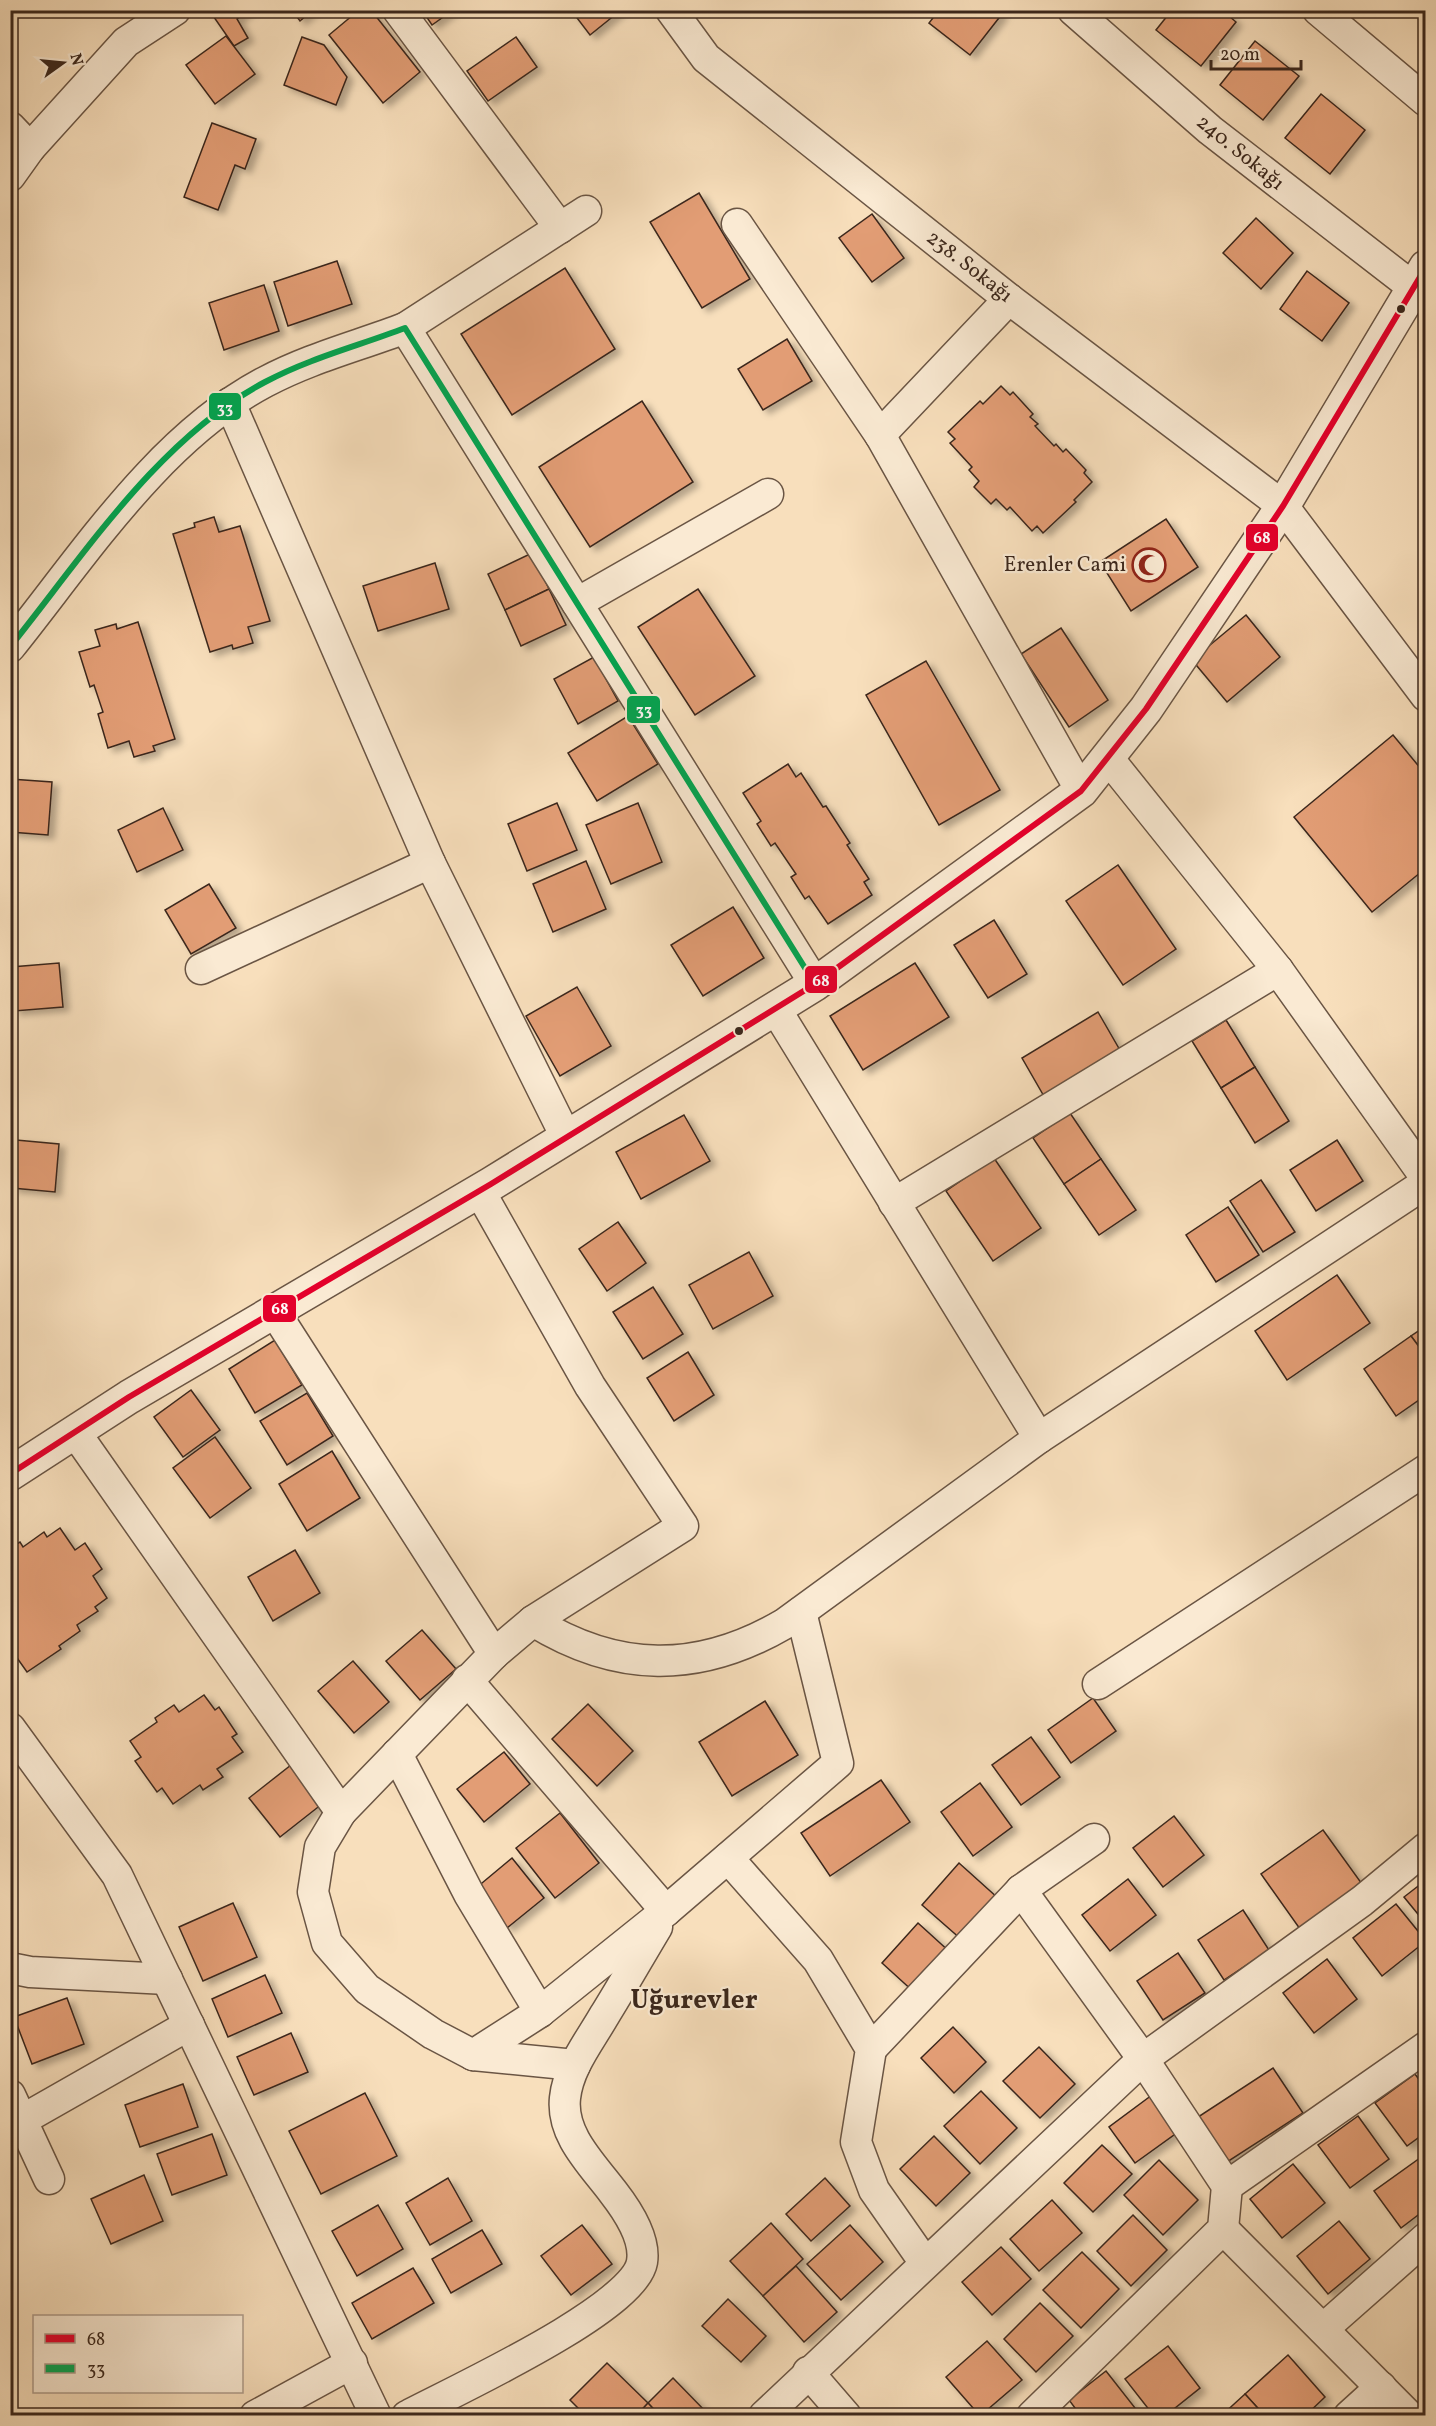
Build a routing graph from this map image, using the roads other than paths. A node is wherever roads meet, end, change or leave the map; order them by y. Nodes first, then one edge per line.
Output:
1 (175, 10) edge
2 (398, 10) edge
3 (671, 10) edge
4 (1073, 10) edge
5 (1318, 10) edge
6 (1425, 101) edge
7 (20, 137) edge
8 (10, 176) edge
9 (586, 211) dead end
10 (737, 224) dead end
11 (560, 228) junction
12 (1420, 277) edge
13 (1009, 299) junction
14 (405, 328) junction
15 (230, 403) junction
16 (880, 435) junction
17 (768, 494) dead end
18 (1283, 506) junction
19 (577, 603) junction
20 (10, 647) edge
21 (1425, 696) edge
22 (1108, 758) junction
23 (1081, 791) junction
24 (430, 862) junction
25 (201, 969) dead end
26 (1278, 970) junction
27 (815, 984) junction
28 (775, 1008) junction
29 (566, 1137) junction
30 (1425, 1178) edge
31 (1425, 1183) edge
32 (480, 1190) junction
33 (894, 1203) junction
34 (274, 1311) junction
35 (75, 1432) junction
36 (1039, 1438) junction
37 (10, 1451) edge
38 (43, 1453) junction
39 (1425, 1470) edge
40 (10, 1474) edge
41 (801, 1612) junction
42 (533, 1621) junction
43 (494, 1654) junction
44 (467, 1680) junction
45 (1098, 1684) dead end
46 (10, 1728) edge
47 (397, 1754) junction
48 (341, 1812) junction
49 (1094, 1839) dead end
50 (1425, 1848) edge
51 (728, 1858) junction
52 (1021, 1890) junction
53 (666, 1911) junction
54 (10, 1968) edge
55 (167, 1979) junction
56 (540, 2012) junction
57 (189, 2025) junction
58 (1425, 2047) edge
59 (871, 2049) junction
60 (473, 2055) junction
61 (1143, 2059) junction
62 (575, 2065) junction
63 (16, 2108) edge
64 (49, 2179) dead end
65 (1227, 2186) junction
66 (1223, 2229) junction
67 (1425, 2238) edge
68 (925, 2263) junction
69 (1323, 2328) junction
70 (352, 2363) junction
71 (808, 2372) junction
72 (1380, 2387) junction
73 (255, 2415) edge
74 (376, 2415) edge
75 (406, 2415) edge
76 (764, 2415) edge
77 (846, 2415) edge
78 (1032, 2415) edge
79 (1349, 2415) edge
80 (1409, 2415) edge

1 - 7 street
2 - 11 street
3 - 13 street, 238. Sokağı
4 - 12 street, 240. Sokağı
5 - 6 street
7 - 8 street
9 - 11 street
10 - 16 street
11 - 14 street
12 - 18 street
13 - 16 street
13 - 18 street, 238. Sokağı
14 - 15 street
14 - 19 street
15 - 20 street
15 - 24 street
16 - 23 street
17 - 19 street
18 - 21 street, 238. Sokağı
18 - 22 street
19 - 27 street
22 - 23 street
22 - 26 street
23 - 27 street
24 - 25 street
24 - 29 street
26 - 30 street
26 - 33 street
27 - 28 street
28 - 29 street
28 - 33 street
29 - 32 street
31 - 36 street
32 - 34 street
32 - 42 street
33 - 36 street
34 - 35 street
34 - 43 street
35 - 38 street
35 - 48 street
36 - 41 street
37 - 38 street
38 - 40 street
39 - 45 street
41 - 42 street
41 - 51 street
42 - 43 street
43 - 44 street
44 - 47 street
44 - 53 street
46 - 55 street
47 - 48 street
47 - 56 street
48 - 60 street
49 - 52 street
50 - 61 street
51 - 53 street
51 - 59 street
52 - 59 street
52 - 61 street
53 - 56 street
53 - 62 street
54 - 55 street
55 - 57 street
56 - 60 street
57 - 63 street
57 - 70 street
58 - 65 street
59 - 68 street
60 - 62 street
61 - 65 street
61 - 68 street
62 - 75 street
63 - 64 street
65 - 66 street
66 - 69 street
66 - 78 street
67 - 69 street
68 - 71 street
69 - 72 street
70 - 73 street
70 - 74 street
71 - 76 street
71 - 77 street
72 - 79 street
72 - 80 street

